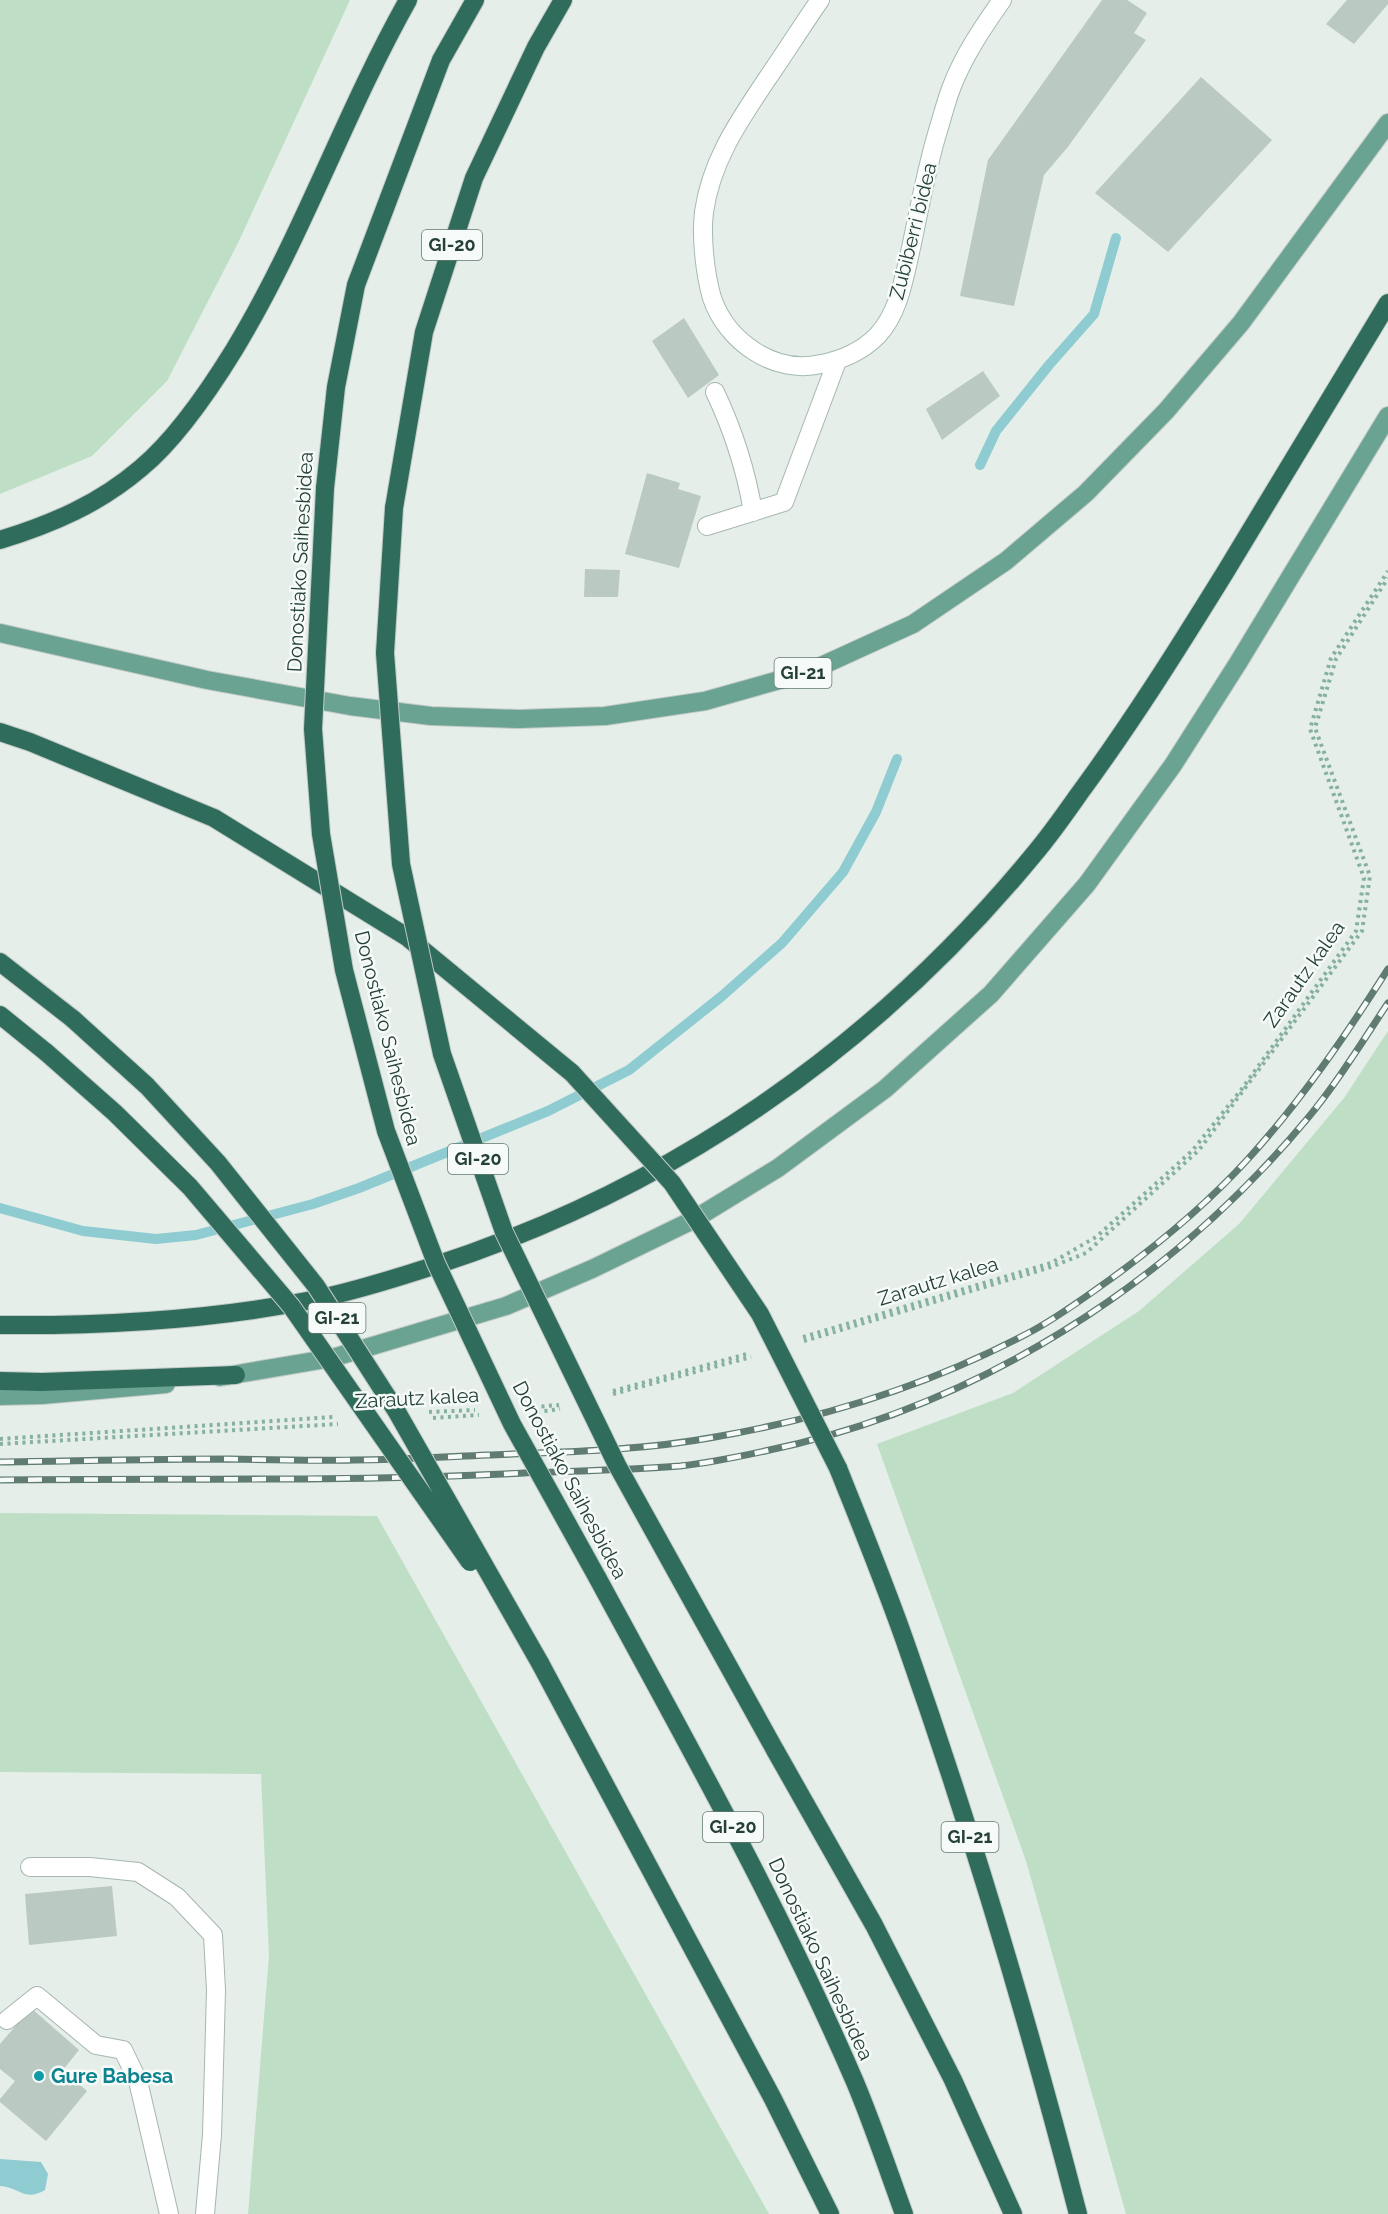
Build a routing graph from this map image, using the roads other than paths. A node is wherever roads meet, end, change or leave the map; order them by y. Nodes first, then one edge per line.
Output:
1 (408, 0) edge
2 (475, 0) edge
3 (563, 0) edge
4 (820, 0) edge
5 (1002, 0) edge
6 (1388, 123) edge
7 (1388, 303) edge
8 (837, 361) junction
9 (715, 392) dead end
10 (1388, 416) edge
11 (753, 512) junction
12 (707, 526) dead end
13 (0, 540) edge
14 (0, 633) edge
15 (0, 732) edge
16 (0, 962) edge
17 (0, 1015) edge
18 (0, 1325) edge
19 (236, 1375) junction
20 (0, 1381) edge
21 (0, 1396) edge
22 (540, 1663) junction
23 (30, 1867) dead end
24 (7, 2020) dead end
25 (169, 2214) edge
26 (205, 2214) edge
27 (830, 2214) edge
28 (904, 2214) edge
29 (1013, 2214) edge
30 (1078, 2214) edge

1 - 13 highway
2 - 28 highway, Donostiako Saihesbidea / GI-20, bridge
3 - 29 highway, GI-20, bridge
4 - 8 main road, Zubiberri bidea
5 - 8 main road, Zubiberri bidea
6 - 14 main road, GI-21
7 - 18 highway
8 - 11 main road
9 - 11 main road
10 - 19 main road, GI-21
11 - 12 main road
15 - 30 highway, GI-21, bridge
16 - 22 highway, GI-21, bridge
17 - 22 highway, bridge
19 - 20 highway
19 - 21 main road, GI-21
22 - 27 highway, GI-21
23 - 26 main road
24 - 25 main road

